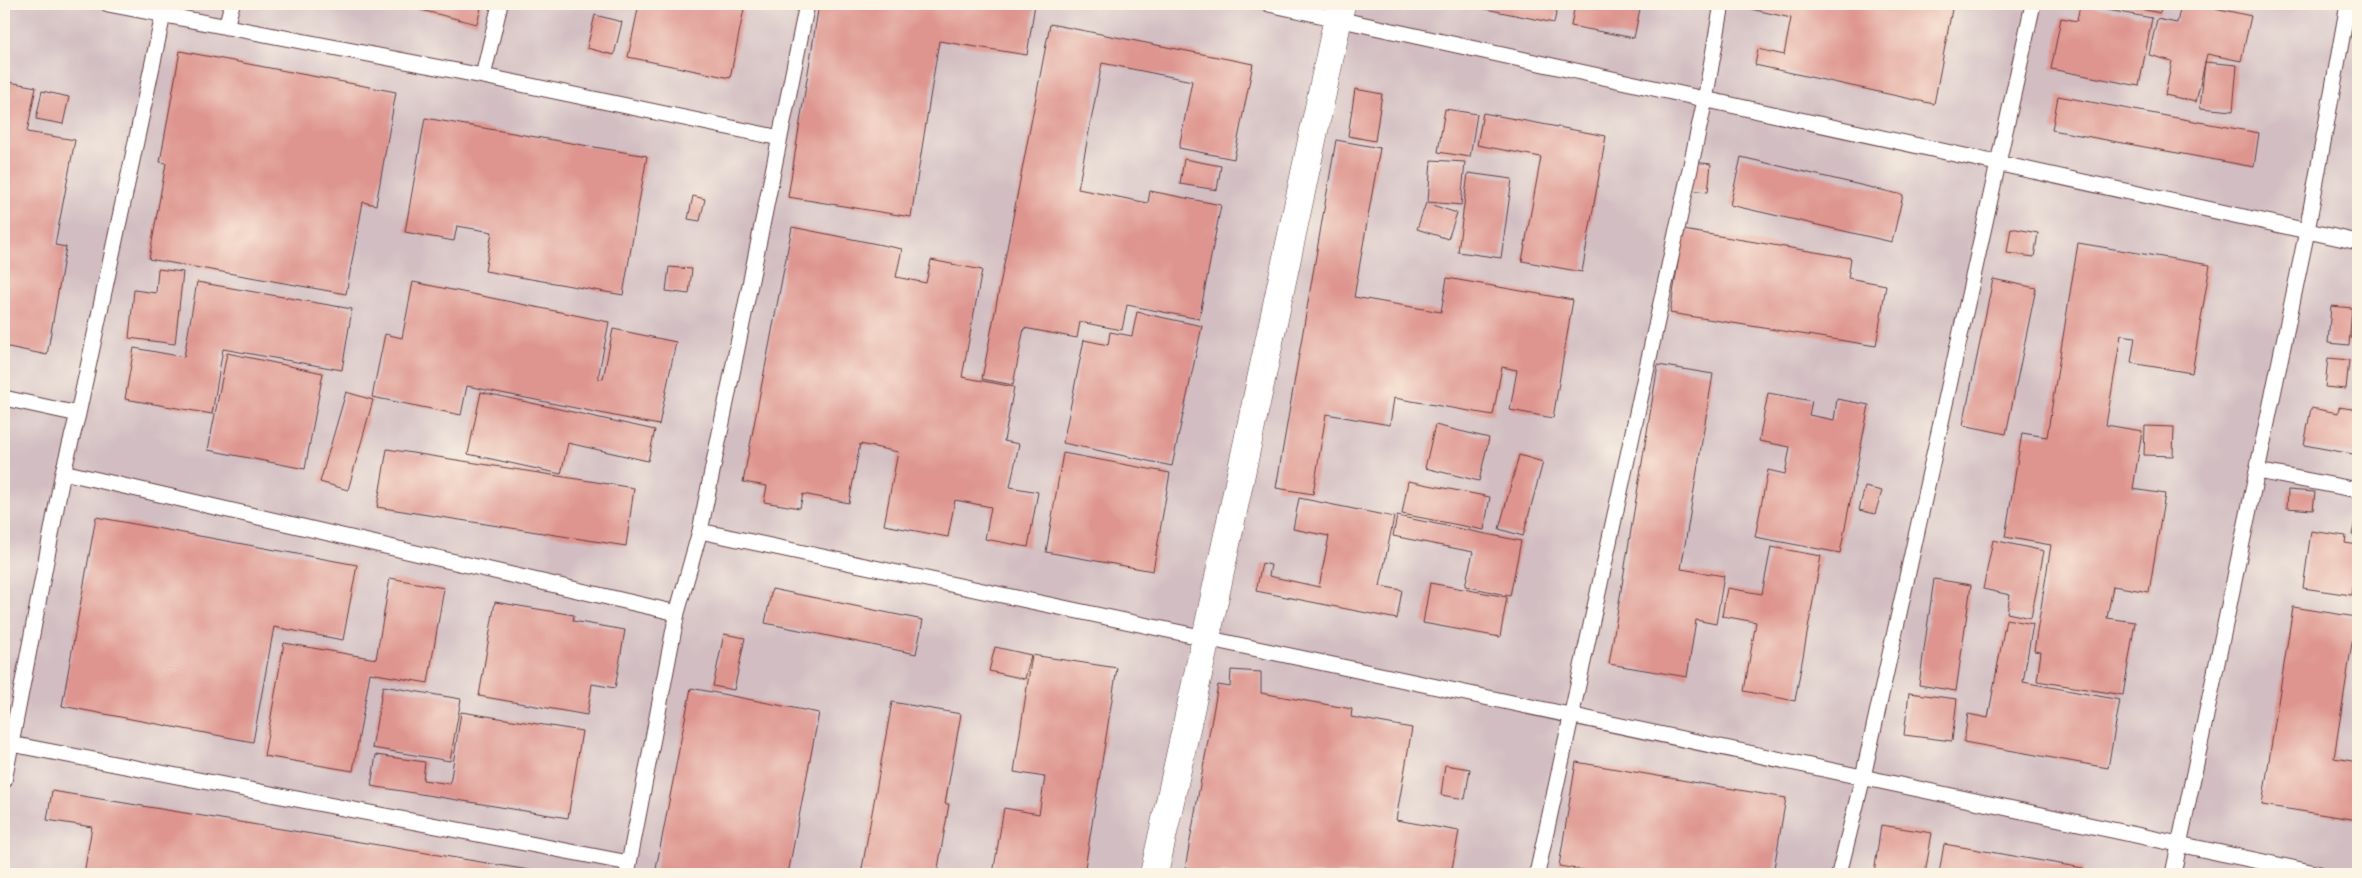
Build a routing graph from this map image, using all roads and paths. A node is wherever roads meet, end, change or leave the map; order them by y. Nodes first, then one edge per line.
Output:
1 (108, 4) edge
2 (232, 4) edge
3 (500, 4) edge
4 (807, 4) edge
5 (1269, 4) edge
6 (1722, 4) edge
7 (2033, 4) edge
8 (2348, 4) edge
9 (1340, 11) edge
10 (163, 15) junction
11 (226, 27) junction
12 (483, 76) junction
13 (1705, 100) junction
14 (780, 138) junction
15 (1998, 164) junction
16 (2307, 231) junction
17 (2358, 242) edge
18 (4, 398) edge
19 (78, 414) junction
20 (2257, 471) junction
21 (63, 472) junction
22 (2358, 490) edge
23 (700, 531) junction
24 (677, 613) junction
25 (1206, 638) junction
26 (1570, 715) junction
27 (12, 744) junction
28 (1863, 777) junction
29 (4, 781) edge
30 (2179, 845) junction
31 (628, 869) edge
32 (1154, 874) edge
33 (1536, 874) edge
34 (1839, 874) edge
35 (2173, 874) edge
36 (2320, 874) edge

1 - 10 lane
2 - 11 lane
3 - 12 lane
4 - 14 lane
5 - 9 lane
6 - 13 lane
7 - 15 lane
8 - 16 lane
9 - 13 lane
9 - 25 street
10 - 11 lane
10 - 19 lane
11 - 12 lane
12 - 14 lane
13 - 15 lane
13 - 26 lane
14 - 23 lane
15 - 16 lane
15 - 28 lane
16 - 17 lane
16 - 20 lane
18 - 19 lane
19 - 21 lane
20 - 22 lane
20 - 30 lane
21 - 24 lane
21 - 27 lane
23 - 24 lane
23 - 25 lane
24 - 31 lane
25 - 26 lane
25 - 32 street
26 - 28 lane
26 - 33 lane
27 - 29 lane
27 - 31 lane
28 - 30 lane
28 - 34 lane
30 - 35 lane
30 - 36 lane

